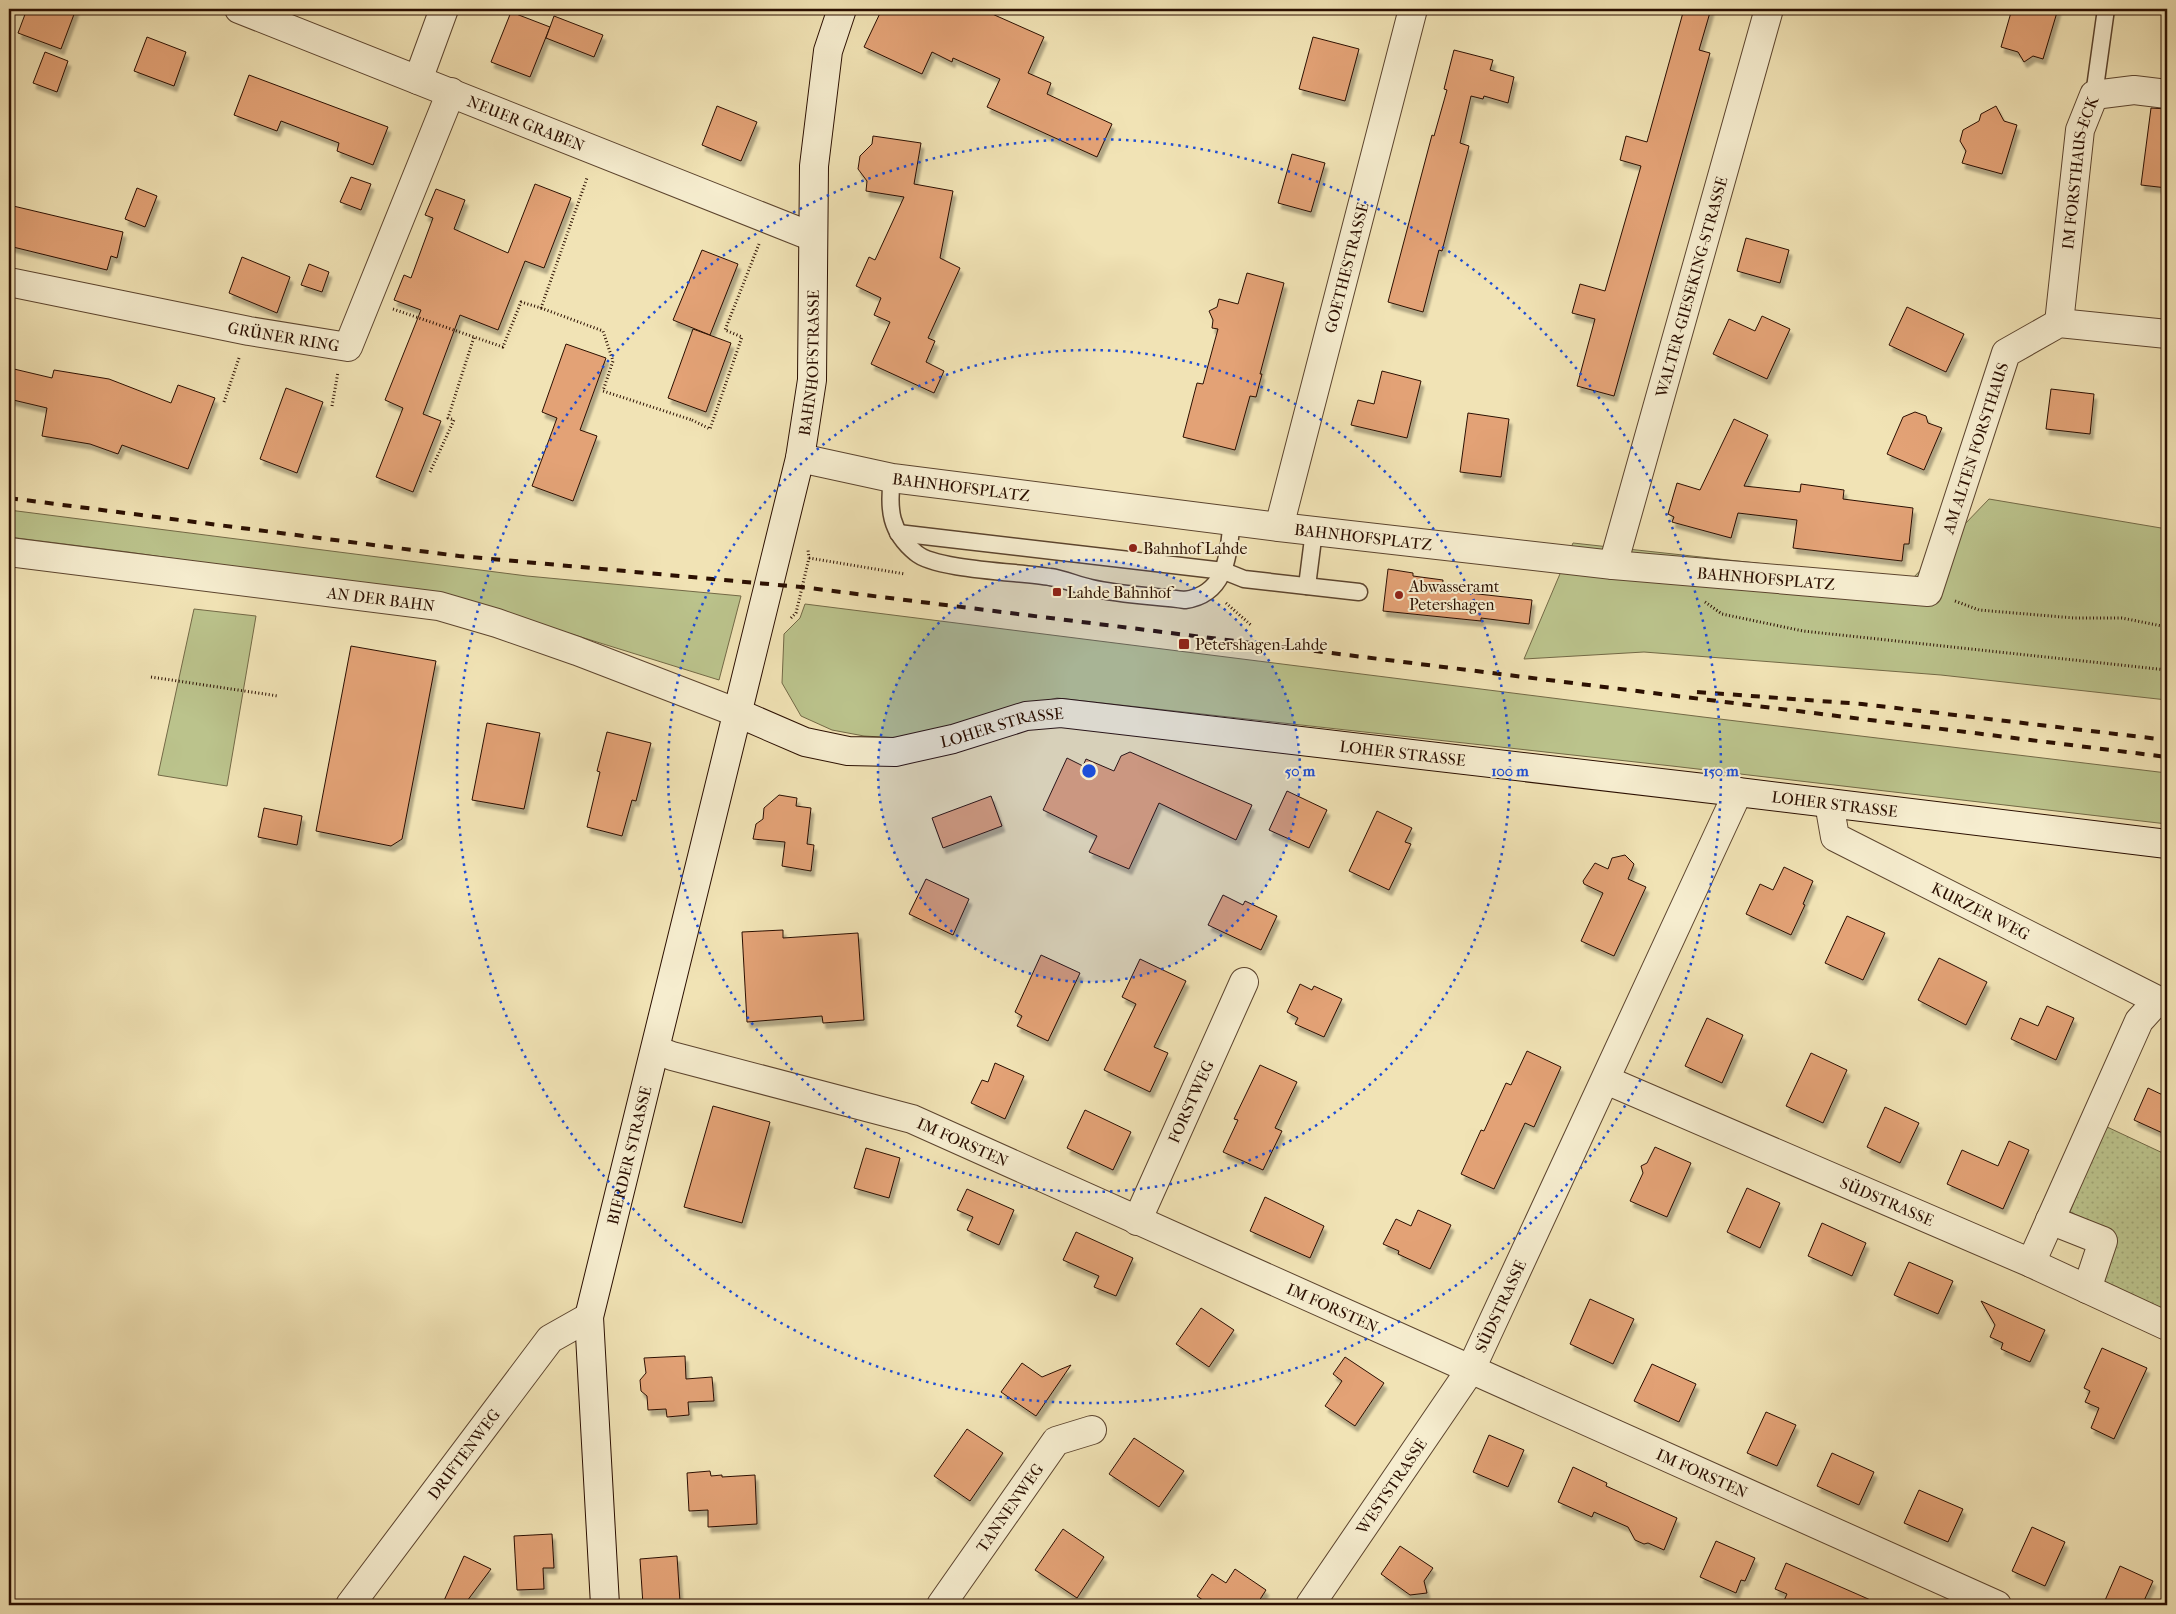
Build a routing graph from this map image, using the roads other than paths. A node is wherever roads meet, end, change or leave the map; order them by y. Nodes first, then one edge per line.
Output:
1 (239, 9) edge
2 (444, 9) edge
3 (842, 9) edge
4 (1413, 9) edge
5 (1769, 9) edge
6 (2106, 9) edge
7 (418, 80) junction
8 (451, 92) junction
9 (2167, 94) edge
10 (2094, 95) junction
11 (813, 237) junction
12 (9, 282) edge
13 (2059, 323) junction
14 (2167, 334) edge
15 (800, 458) junction
16 (892, 478) junction
17 (1232, 520) junction
18 (1279, 527) junction
19 (1314, 531) junction
20 (898, 533) junction
21 (9, 552) edge
22 (1613, 565) junction
23 (1224, 571) junction
24 (1307, 586) junction
25 (1359, 592) dead end
26 (1928, 592) joint
27 (738, 713) junction
28 (1738, 792) junction
29 (1829, 803) junction
30 (2167, 844) edge
31 (1244, 982) dead end
32 (2162, 1003) edge
33 (656, 1050) junction
34 (1606, 1080) junction
35 (2050, 1220) junction
36 (1137, 1221) junction
37 (2031, 1264) junction
38 (2087, 1289) junction
39 (589, 1317) junction
40 (2167, 1326) edge
41 (1471, 1368) junction
42 (1092, 1430) dead end
43 (350, 1605) edge
44 (605, 1605) edge
45 (941, 1605) edge
46 (1310, 1605) edge
47 (1996, 1605) edge

1 - 7 street, NEUER GRABEN
2 - 7 street
3 - 11 street, BAHNHOFSTRASSE
4 - 18 street, GOETHESTRASSE
5 - 22 street, WALTER-GIESEKING-STRASSE
6 - 10 lane
7 - 8 street, NEUER GRABEN
8 - 11 street, NEUER GRABEN
8 - 12 street, GRÜNER RING
9 - 10 street, IM FORSTHAUS-ECK
10 - 13 street, IM FORSTHAUS-ECK
11 - 15 street, BAHNHOFSTRASSE
13 - 14 street
13 - 26 street, AM ALTEN FORSTHAUS
15 - 16 street, BAHNHOFSPLATZ
15 - 27 street, BAHNHOFSTRASSE
16 - 17 street, BAHNHOFSPLATZ
16 - 20 lane
17 - 18 street, BAHNHOFSPLATZ
17 - 23 lane
18 - 19 street, BAHNHOFSPLATZ
19 - 22 street, BAHNHOFSPLATZ
19 - 24 lane
20 - 23 lane
20 - 23 lane
21 - 27 street, AN DER BAHN
22 - 26 street, BAHNHOFSPLATZ
23 - 24 lane
24 - 25 lane
27 - 28 street, LOHER STRASSE
27 - 33 street, BIERDER STRASSE
28 - 29 street, LOHER STRASSE
28 - 34 street, SÜDSTRASSE
29 - 30 street, LOHER STRASSE
29 - 32 street, KURZER WEG
31 - 36 street, FORSTWEG
32 - 35 street, KURZER WEG
33 - 36 street, IM FORSTEN
33 - 39 street, BIERDER STRASSE
34 - 37 street, SÜDSTRASSE
34 - 41 street, SÜDSTRASSE
35 - 37 street, KURZER WEG
35 - 38 street
36 - 41 street, IM FORSTEN
37 - 38 street, SÜDSTRASSE
38 - 40 street, SÜDSTRASSE
39 - 43 street, DRIFTENWEG
39 - 44 street, BIERDER STRASSE
41 - 46 street, WESTSTRASSE
41 - 47 street, IM FORSTEN
42 - 45 street, TANNENWEG

